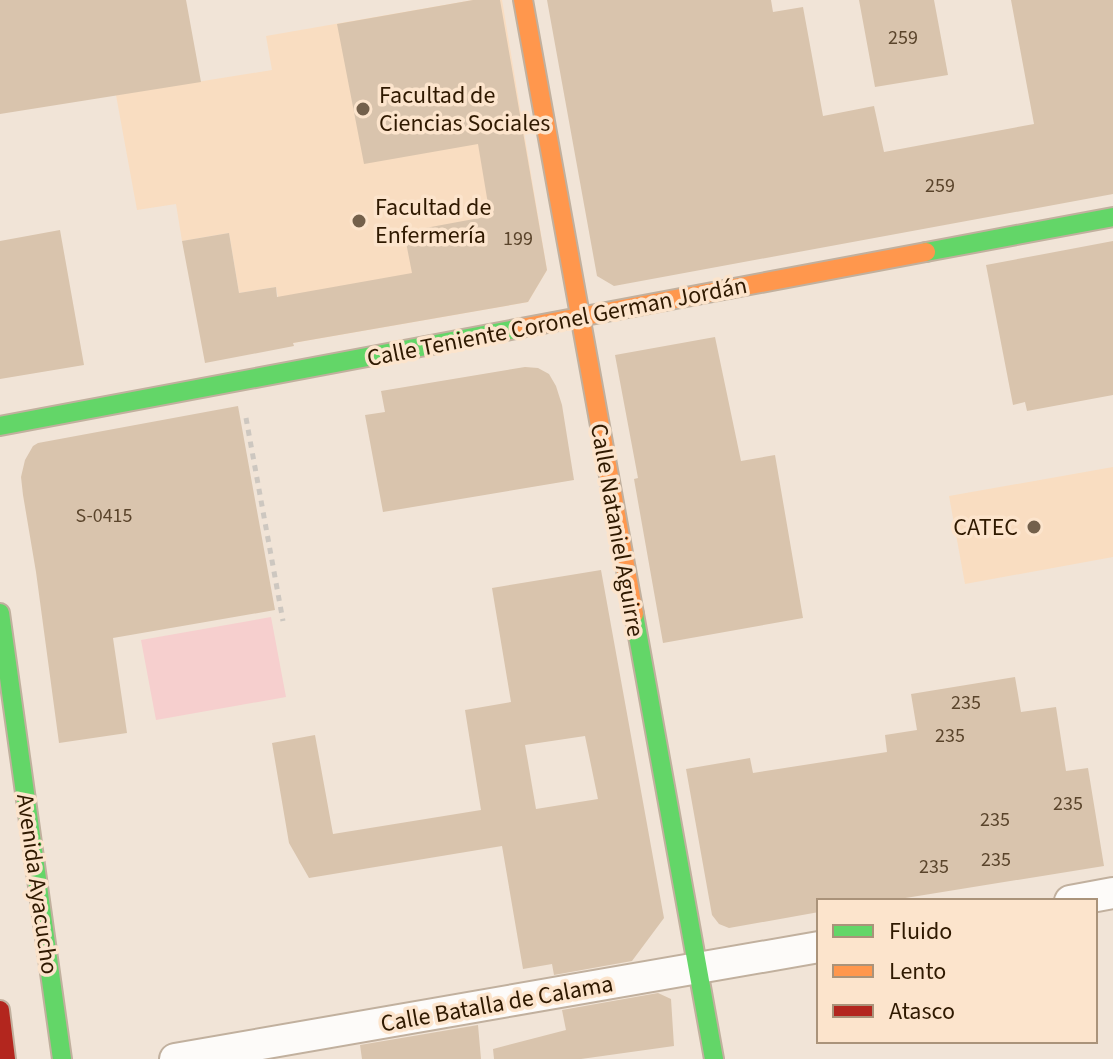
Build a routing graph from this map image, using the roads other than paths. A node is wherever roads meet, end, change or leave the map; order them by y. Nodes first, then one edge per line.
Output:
1 (523, 0) edge
2 (1113, 217) edge
3 (579, 318) junction
4 (0, 426) edge
5 (0, 613) edge
6 (1113, 893) edge
7 (1081, 899) edge
8 (817, 947) edge
9 (698, 970) junction
10 (0, 1010) edge
11 (6, 1059) edge
12 (62, 1059) edge
13 (175, 1059) edge
14 (714, 1059) edge

1 - 3 street, Calle Nataniel Aguirre
2 - 3 street, Calle Teniente Coronel German Jordán
3 - 4 street, Calle Teniente Coronel German Jordán
3 - 9 street, Calle Nataniel Aguirre
5 - 12 street, Avenida Ayacucho
6 - 7 street
8 - 9 street, Calle Batalla de Calama
9 - 13 street, Calle Batalla de Calama
9 - 14 street, Calle Nataniel Aguirre
10 - 11 street

